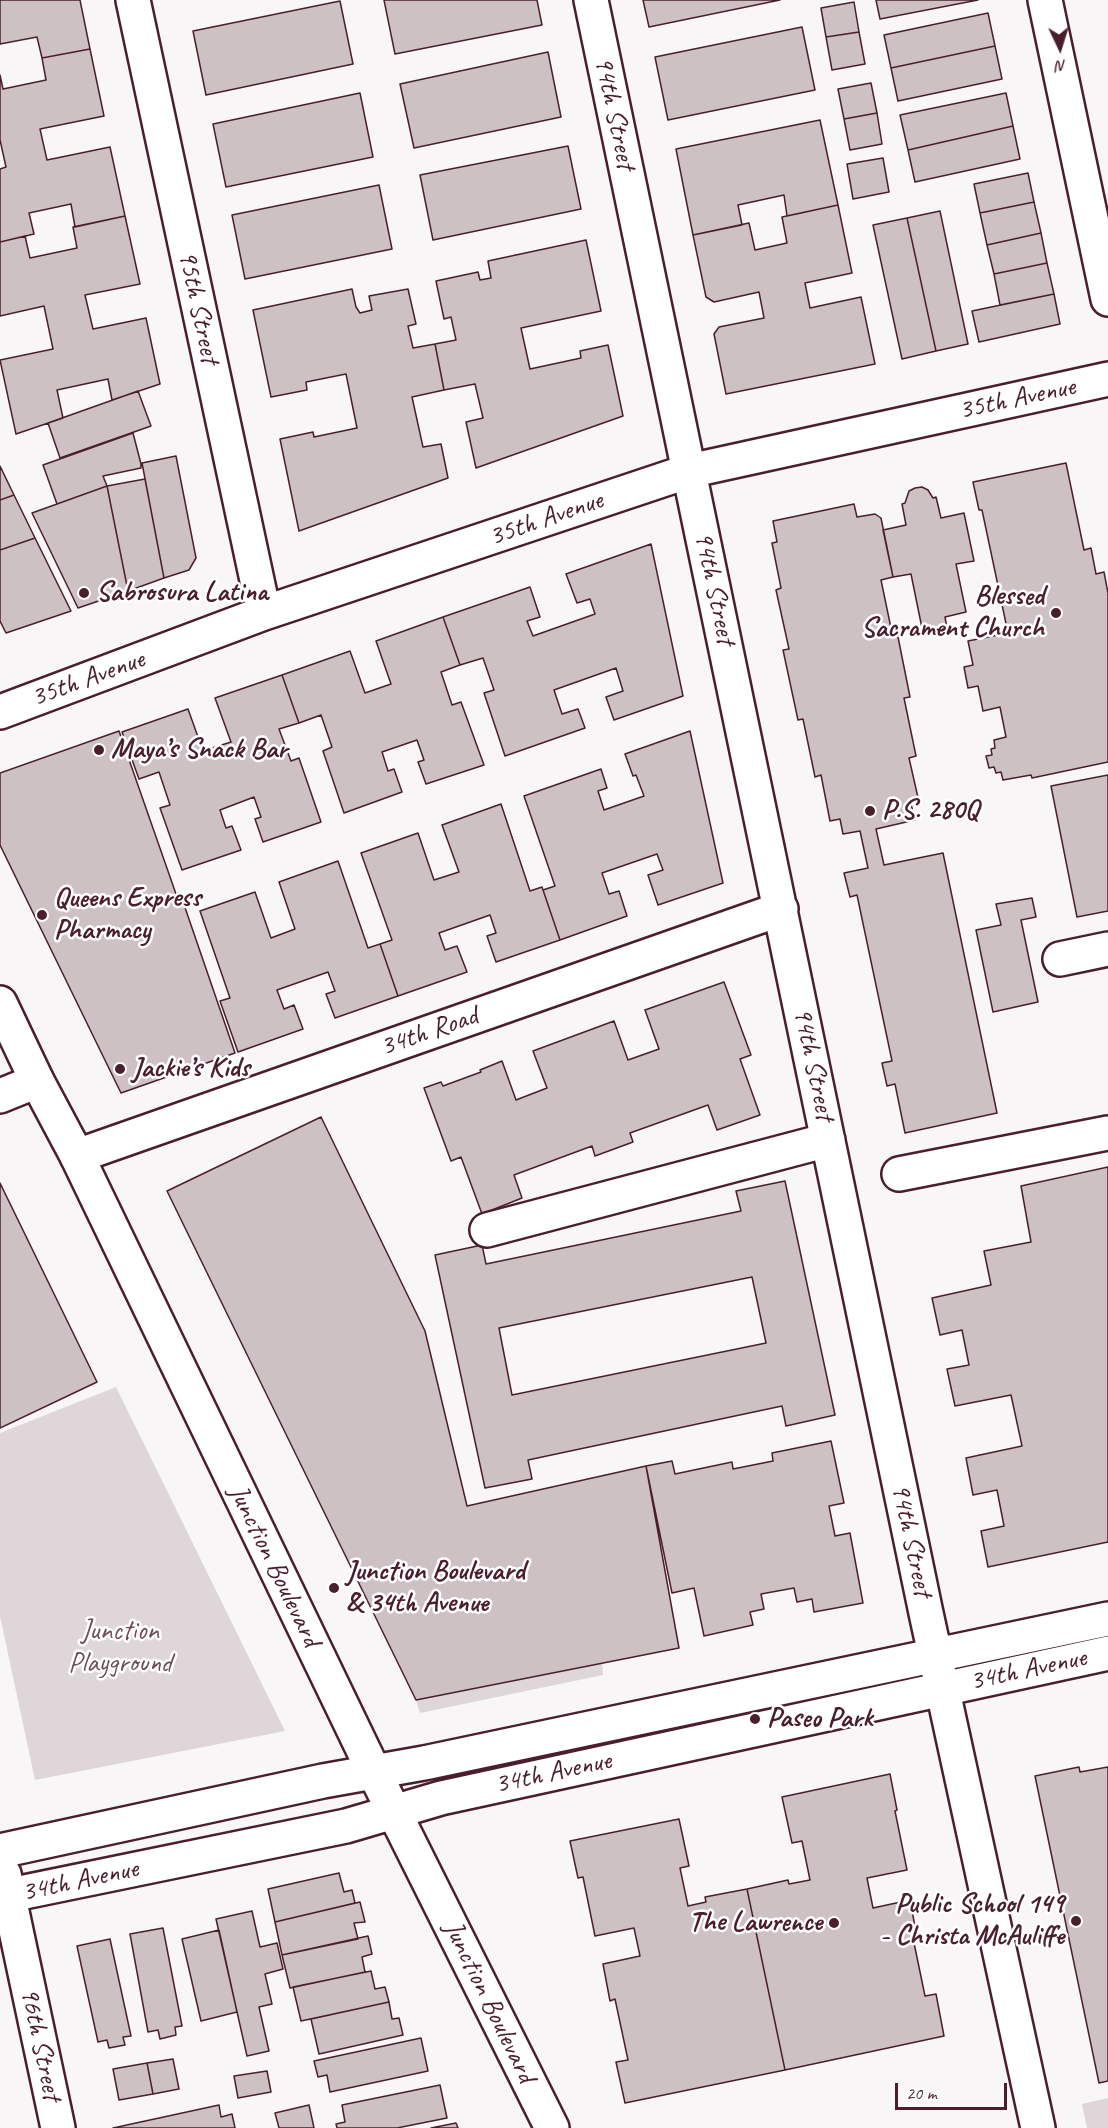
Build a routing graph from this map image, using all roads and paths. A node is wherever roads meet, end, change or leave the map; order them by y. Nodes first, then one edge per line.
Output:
1 (133, 0) edge
2 (591, 0) edge
3 (1045, 0) edge
4 (1108, 299) edge
5 (1108, 379) edge
6 (689, 471) junction
7 (264, 613) junction
8 (0, 711) edge
9 (781, 909) junction
10 (1108, 949) edge
11 (1060, 959) dead end
12 (0, 1003) edge
13 (37, 1081) junction
14 (0, 1096) edge
15 (1108, 1133) edge
16 (828, 1140) junction
17 (76, 1156) junction
18 (899, 1174) dead end
19 (487, 1230) dead end
20 (1108, 1619) edge
21 (1108, 1653) edge
22 (936, 1656) junction
23 (943, 1688) junction
24 (374, 1772) junction
25 (394, 1811) junction
26 (0, 1853) edge
27 (4, 1897) edge
28 (58, 2128) edge
29 (552, 2128) edge
30 (1038, 2128) edge

1 - 7 street, 95th Street
2 - 6 street, 94th Street
3 - 4 street
5 - 6 street, 35th Avenue
6 - 7 street, 35th Avenue
6 - 9 street, 94th Street
7 - 8 street, 35th Avenue
9 - 16 street, 94th Street
9 - 17 street, 34th Road
10 - 11 street
12 - 13 street, Junction Boulevard
13 - 14 street
13 - 17 street, Junction Boulevard
15 - 18 street
16 - 19 street
16 - 22 street, 94th Street
17 - 24 street, Junction Boulevard
20 - 22 street, 34th Avenue
21 - 23 street, 34th Avenue
22 - 23 street, 94th Street
22 - 24 street, 34th Avenue
23 - 25 street, 34th Avenue
23 - 30 street, 94th Street
24 - 25 street, Junction Boulevard
24 - 26 street, 34th Avenue
25 - 27 street, 34th Avenue
25 - 29 street, Junction Boulevard
26 - 27 street, 96th Street
27 - 28 street, 96th Street

